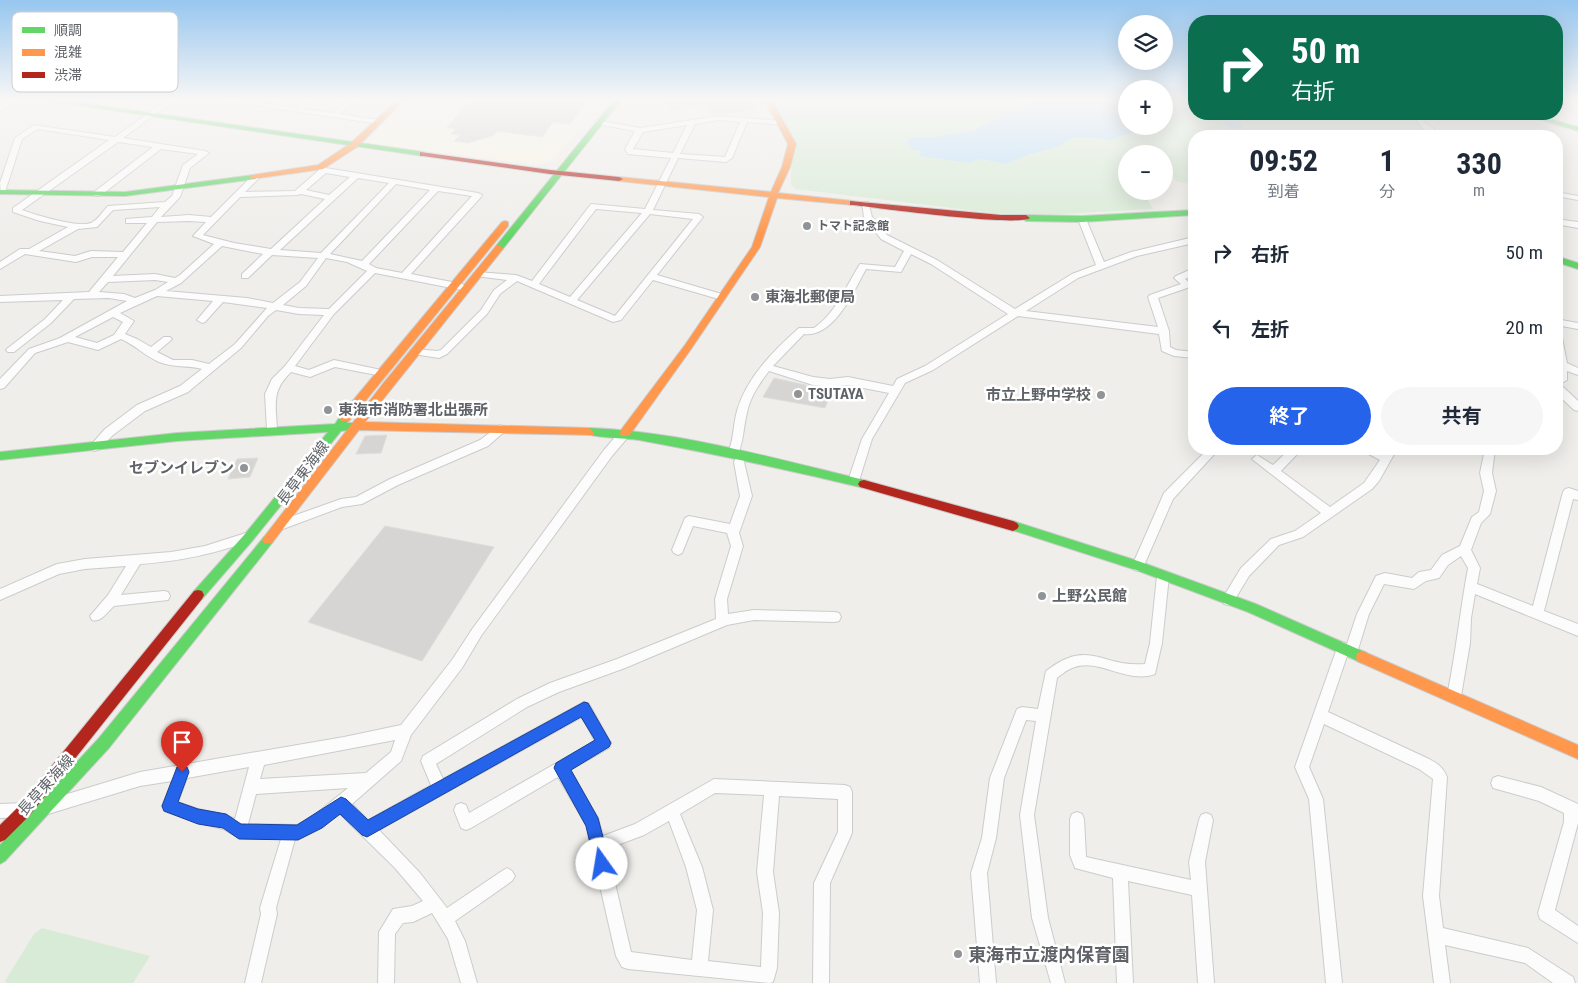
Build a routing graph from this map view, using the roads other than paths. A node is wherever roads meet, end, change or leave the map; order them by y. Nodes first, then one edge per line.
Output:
1 (17, 145) edge
2 (109, 145) edge
3 (153, 145) edge
4 (354, 145) joint
5 (575, 145) edge
6 (579, 145) edge
7 (632, 145) edge
8 (681, 145) edge
9 (733, 145) edge
10 (792, 145) edge
11 (160, 146) junction
12 (675, 156) junction
13 (322, 168) junction
14 (555, 172) junction
15 (356, 175) junction
16 (254, 178) junction
17 (395, 181) junction
18 (661, 183) junction
19 (179, 188) junction
20 (436, 188) junction
21 (300, 190) junction
22 (1, 192) edge
23 (42, 192) junction
24 (97, 194) junction
25 (238, 195) junction
26 (1563, 195) edge
27 (774, 196) junction
28 (331, 198) junction
29 (1578, 198) edge
30 (167, 204) junction
31 (865, 204) junction
32 (649, 210) junction
33 (1188, 212) edge
34 (1082, 219) junction
35 (154, 220) junction
36 (214, 220) junction
37 (129, 221) dead end
38 (1563, 222) edge
39 (78, 225) junction
40 (1578, 225) edge
41 (1188, 241) edge
42 (220, 243) junction
43 (909, 250) junction
44 (31, 252) junction
45 (271, 252) junction
46 (324, 254) junction
47 (126, 255) junction
48 (1563, 261) edge
49 (364, 264) junction
50 (0, 266) edge
51 (1101, 266) junction
52 (1578, 266) edge
53 (373, 270) junction
54 (479, 274) junction
55 (1188, 274) edge
56 (406, 275) junction
57 (245, 276) dead end
58 (652, 276) junction
59 (516, 278) junction
60 (106, 279) junction
61 (178, 281) junction
62 (533, 285) junction
63 (455, 286) junction
64 (468, 288) junction
65 (156, 293) junction
66 (92, 295) junction
67 (722, 297) junction
68 (70, 298) junction
69 (220, 298) junction
70 (0, 299) edge
71 (135, 301) junction
72 (571, 301) junction
73 (277, 306) junction
74 (331, 312) junction
75 (113, 313) junction
76 (1014, 313) junction
77 (202, 320) dead end
78 (1563, 323) edge
79 (1578, 326) edge
80 (1164, 331) junction
81 (120, 336) junction
82 (66, 338) junction
83 (167, 339) dead end
84 (5, 350) edge
85 (32, 351) junction
86 (416, 352) junction
87 (150, 353) junction
88 (1188, 354) edge
89 (1563, 365) edge
90 (766, 367) junction
91 (211, 368) junction
92 (289, 368) junction
93 (1578, 372) edge
94 (382, 373) junction
95 (1578, 377) edge
96 (1563, 382) edge
97 (0, 385) edge
98 (1563, 389) edge
99 (894, 390) junction
100 (1578, 407) edge
101 (339, 426) junction
102 (357, 426) junction
103 (500, 429) junction
104 (272, 430) junction
105 (625, 433) junction
106 (94, 447) junction
107 (738, 454) junction
108 (1208, 455) edge
109 (1290, 455) edge
110 (1389, 455) edge
111 (1489, 455) edge
112 (0, 456) edge
113 (1257, 459) dead end
114 (1273, 471) junction
115 (854, 480) junction
116 (1578, 496) edge
117 (1330, 513) junction
118 (283, 524) junction
119 (735, 530) junction
120 (249, 537) junction
121 (678, 550) dead end
122 (1465, 550) junction
123 (136, 560) junction
124 (1138, 566) junction
125 (1163, 576) junction
126 (1471, 587) junction
127 (0, 596) edge
128 (164, 596) dead end
129 (112, 600) junction
130 (1228, 600) junction
131 (1537, 614) junction
132 (96, 616) dead end
133 (834, 617) dead end
134 (722, 622) junction
135 (1578, 630) edge
136 (1347, 650) junction
137 (1454, 696) junction
138 (1320, 715) junction
139 (1043, 716) junction
140 (405, 731) junction
141 (1578, 752) edge
142 (258, 759) junction
143 (562, 768) junction
144 (182, 772) junction
145 (368, 780) junction
146 (1498, 783) dead end
147 (250, 787) junction
148 (439, 787) junction
149 (772, 788) junction
150 (341, 804) junction
151 (46, 808) junction
152 (25, 810) junction
153 (462, 810) dead end
154 (1574, 810) edge
155 (0, 811) edge
156 (672, 811) junction
157 (1078, 819) dead end
158 (1206, 820) dead end
159 (367, 829) junction
160 (239, 831) junction
161 (290, 832) junction
162 (0, 836) edge
163 (598, 845) junction
164 (0, 856) edge
165 (1120, 873) junction
166 (507, 876) dead end
167 (1198, 890) junction
168 (433, 904) junction
169 (444, 919) junction
170 (1438, 935) junction
171 (1578, 935) edge
172 (699, 969) junction
173 (1058, 981) dead end
174 (253, 983) edge
175 (386, 983) edge
176 (469, 983) edge
177 (821, 983) edge
178 (988, 983) edge
179 (1125, 983) edge
180 (1206, 983) edge
181 (1334, 983) edge
182 (1442, 983) edge
183 (1567, 983) edge

1 - 22 street
2 - 23 street
3 - 11 street
4 - 13 main road
4 - 14 main road
5 - 14 main road, 長草東海線
6 - 14 main road, 長草東海線
7 - 12 street
8 - 12 street
9 - 12 street
10 - 27 main road
11 - 19 street
11 - 24 street
12 - 18 street
13 - 15 street
13 - 16 main road
13 - 21 street
14 - 18 main road
14 - 54 main road, 長草東海線
14 - 63 main road, 長草東海線
15 - 17 street
15 - 28 street
16 - 19 main road
16 - 25 street
17 - 20 street
17 - 46 street
18 - 27 main road
18 - 32 street
19 - 24 main road
19 - 30 street
20 - 49 street
20 - 56 street
21 - 25 street
21 - 28 street
22 - 23 main road
23 - 24 main road
23 - 39 street
25 - 36 street
26 - 29 street
27 - 31 main road
27 - 67 main road
28 - 45 street
30 - 35 street
30 - 39 street
31 - 34 main road
31 - 43 street
32 - 58 street
32 - 62 street
32 - 72 street
33 - 34 main road
34 - 51 street
35 - 36 street
35 - 37 street
35 - 47 street
36 - 42 street
38 - 40 street
39 - 44 street
41 - 51 street
42 - 45 street
42 - 61 street
43 - 76 street
43 - 90 street
44 - 47 street
44 - 50 street
45 - 46 street
45 - 57 street
46 - 49 street
46 - 73 street
47 - 60 street
48 - 52 main road
49 - 53 street
51 - 76 street
53 - 56 street
53 - 74 street
54 - 59 street
54 - 64 main road, 長草東海線
55 - 80 street
56 - 63 street
58 - 67 street
58 - 72 street
59 - 62 street
59 - 86 street
60 - 61 street
60 - 66 street
61 - 65 street
62 - 72 street
63 - 64 street
63 - 94 main road, 長草東海線
64 - 86 main road, 長草東海線
65 - 69 street
65 - 71 street
66 - 68 street
66 - 71 street
67 - 105 main road
68 - 70 street
68 - 84 street
69 - 73 street
69 - 77 street
71 - 75 street
73 - 74 street
73 - 91 street
74 - 92 street
75 - 81 street
75 - 82 street
76 - 80 street
76 - 99 street
78 - 79 street
80 - 88 street
81 - 82 street
81 - 87 street
82 - 85 street
83 - 87 street
84 - 85 street
85 - 97 street
86 - 102 main road, 長草東海線
87 - 91 street
89 - 93 street
90 - 99 street
90 - 107 street
91 - 106 street
92 - 94 street
92 - 104 street
94 - 101 main road, 長草東海線
95 - 96 street
98 - 100 street
99 - 115 street
101 - 102 main road
101 - 104 main road
101 - 120 main road, 長草東海線
102 - 103 main road
102 - 118 main road, 長草東海線
103 - 105 main road
103 - 118 street
104 - 106 main road
105 - 107 main road
105 - 140 street
106 - 112 main road
107 - 115 main road
107 - 119 street
108 - 124 street
109 - 114 street
110 - 117 street
111 - 122 street
113 - 114 street
114 - 117 street
115 - 124 main road
116 - 131 street
117 - 130 street
118 - 151 main road, 長草東海線
119 - 121 street
119 - 134 street
120 - 123 street
120 - 152 main road, 長草東海線
122 - 126 street
122 - 136 street
123 - 127 street
123 - 129 street
124 - 125 main road
125 - 130 main road
125 - 139 street
126 - 131 street
126 - 137 street
128 - 129 street
129 - 132 street
130 - 136 main road
131 - 135 street
133 - 134 street
134 - 148 street
136 - 137 main road
136 - 138 street
137 - 141 main road
138 - 170 street
138 - 181 street
139 - 173 street
139 - 178 street
140 - 142 street
140 - 145 street
142 - 144 street
142 - 147 street
143 - 148 street
143 - 153 street
143 - 163 street
144 - 151 street
144 - 160 street
145 - 147 street
145 - 150 street
146 - 154 street
147 - 160 street
148 - 159 street
149 - 156 street
149 - 172 street
149 - 177 street
150 - 159 street
150 - 161 street
151 - 152 street
151 - 164 main road, 長草東海線
152 - 155 street
152 - 162 main road, 長草東海線
154 - 171 street
156 - 163 street
156 - 172 street
157 - 165 street
158 - 167 street
159 - 168 street
160 - 161 street
161 - 174 street
163 - 172 street
165 - 167 street
165 - 179 street
166 - 169 street
167 - 180 street
168 - 169 street
168 - 175 street
169 - 176 street
170 - 182 street
170 - 183 street

